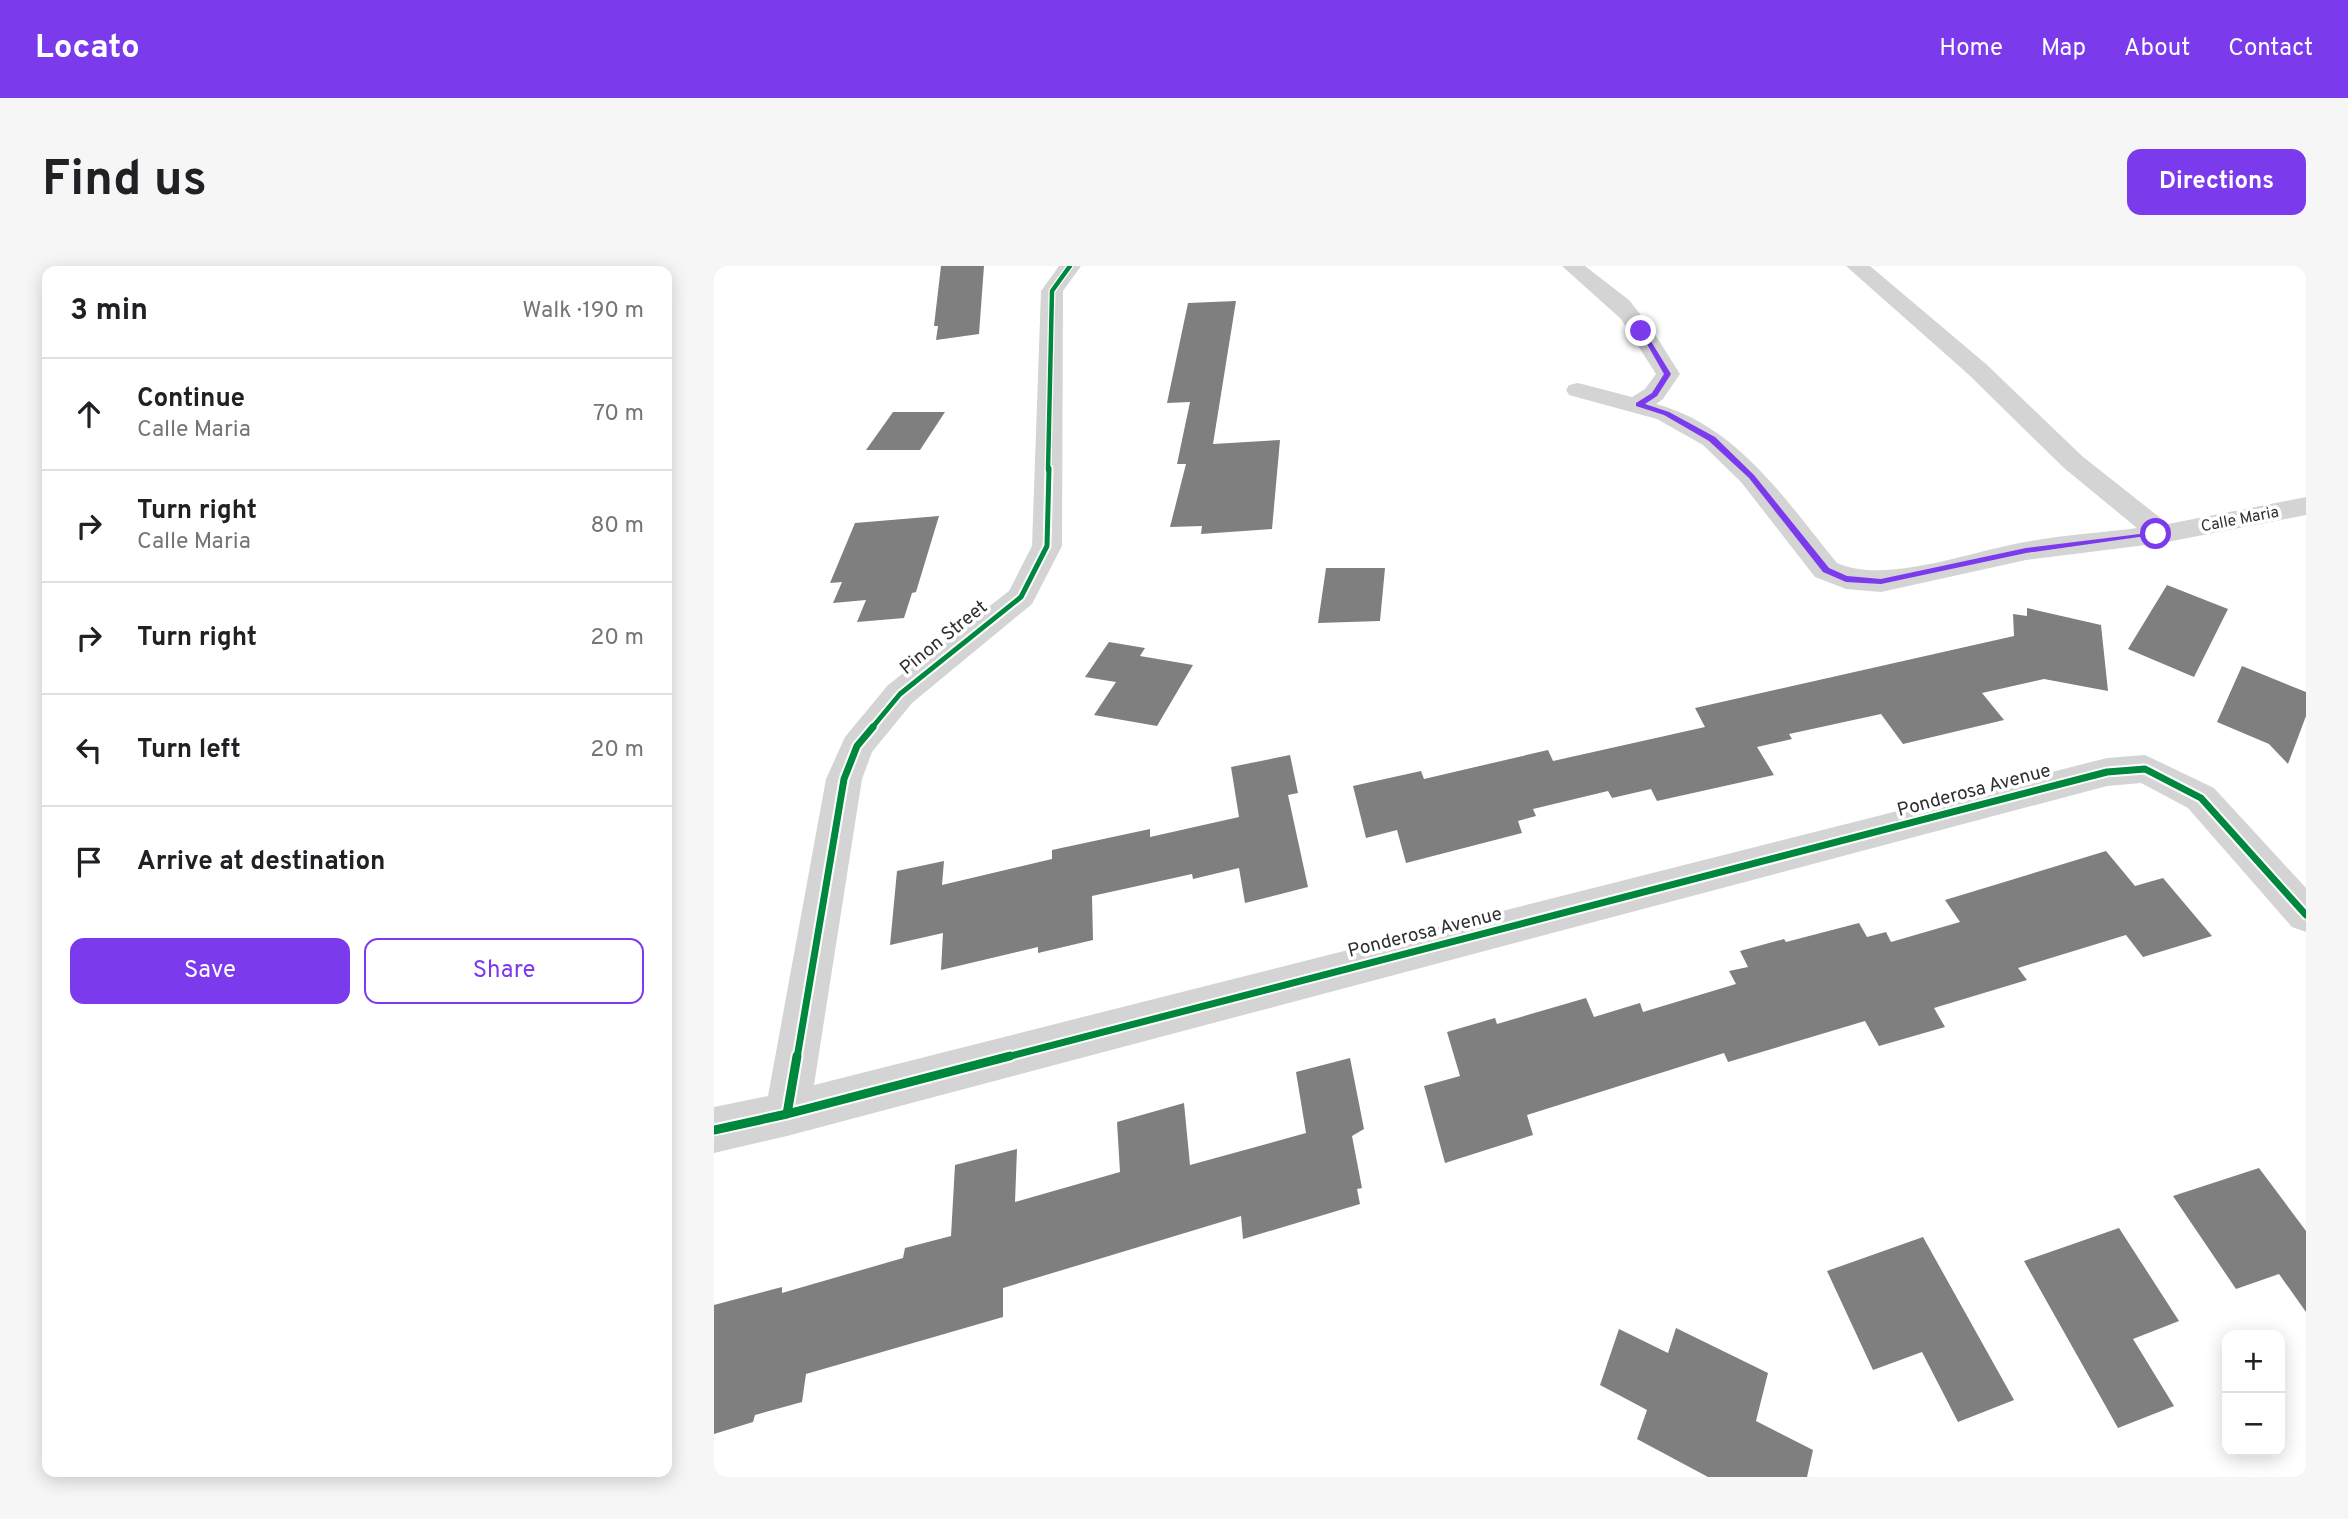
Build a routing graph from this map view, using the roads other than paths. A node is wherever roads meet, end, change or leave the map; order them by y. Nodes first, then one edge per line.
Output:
1 (1070, 266) edge
2 (1573, 266) edge
3 (1857, 266) edge
4 (1578, 390) dead end
5 (1639, 404) junction
6 (2306, 506) edge
7 (2162, 534) junction
8 (2306, 915) edge
9 (787, 1114) junction
10 (714, 1130) edge

1 - 9 street, Pinon Street
2 - 5 street
3 - 7 street
4 - 5 street, Calle Maria
5 - 7 street, Calle Maria
6 - 7 street, Calle Maria
8 - 9 street, Ponderosa Avenue
9 - 10 street, Ponderosa Avenue

